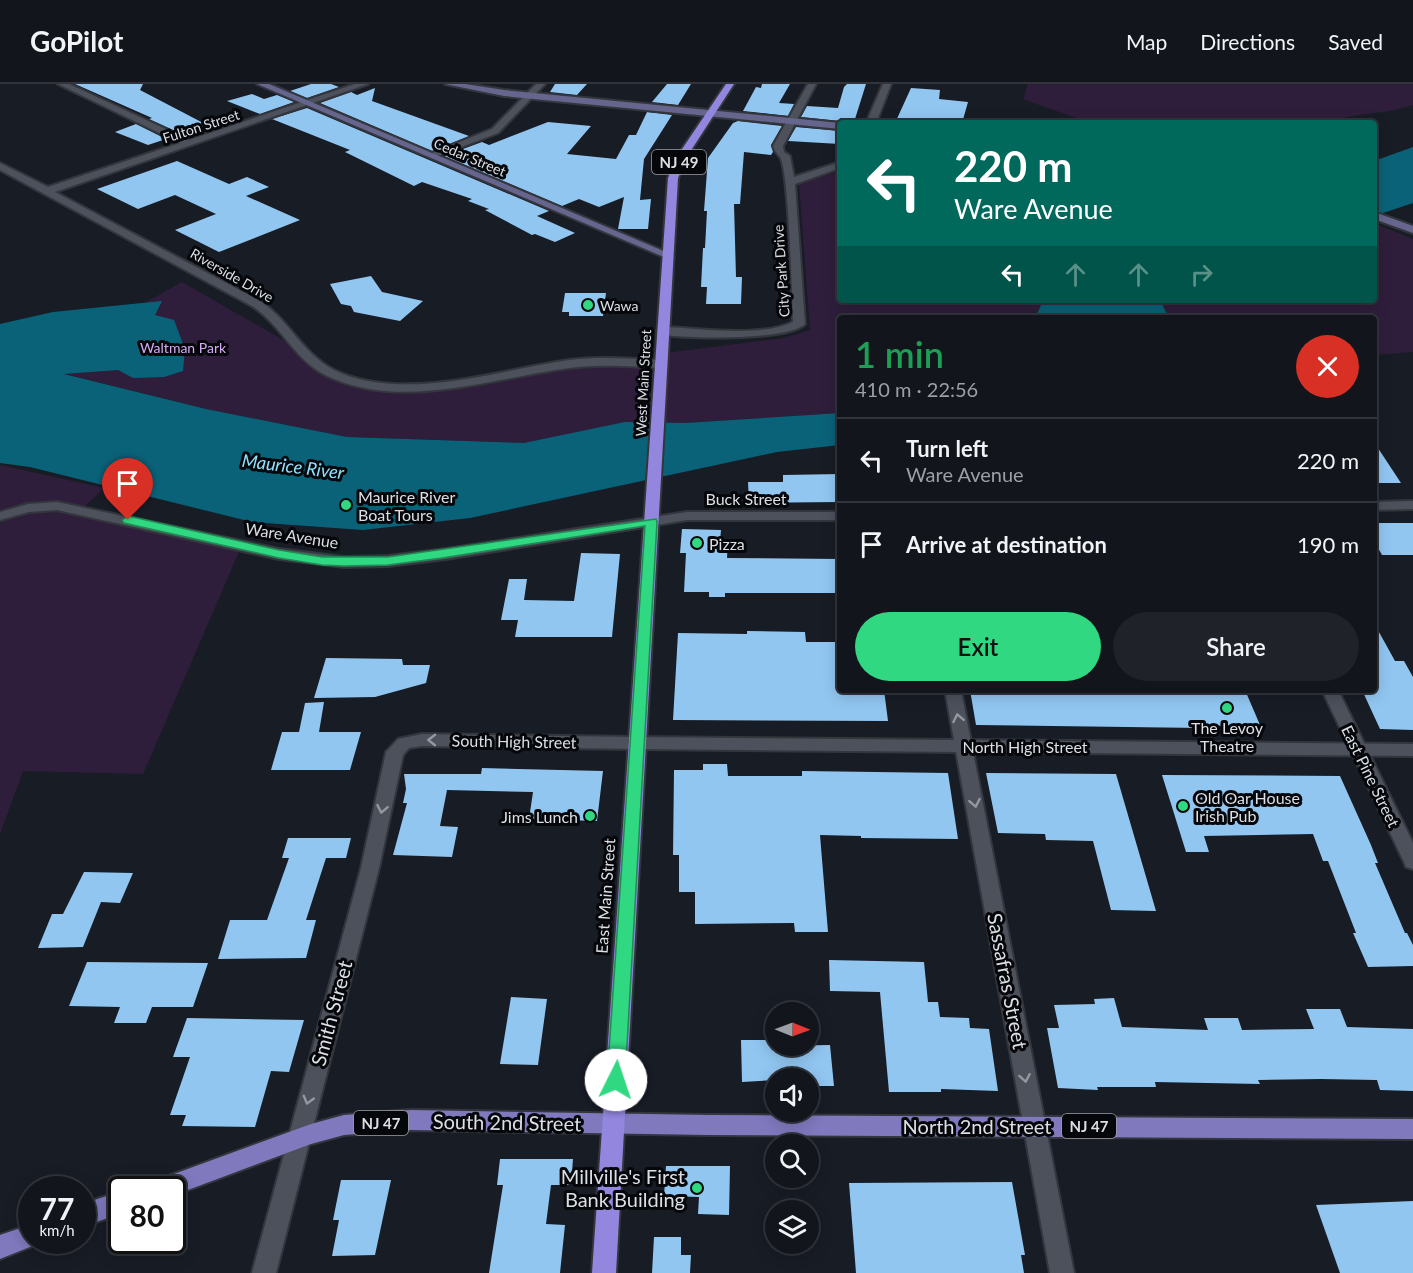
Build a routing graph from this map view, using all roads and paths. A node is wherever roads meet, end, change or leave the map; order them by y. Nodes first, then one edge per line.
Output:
1 (62, 84) edge
2 (261, 84) edge
3 (364, 84) edge
4 (449, 84) edge
5 (541, 84) edge
6 (730, 84) edge
7 (812, 84) edge
8 (887, 84) edge
9 (529, 96) junction
10 (309, 104) junction
11 (710, 113) junction
12 (872, 120) edge
13 (791, 121) junction
14 (837, 126) edge
15 (190, 144) junction
16 (432, 155) junction
17 (0, 166) edge
18 (837, 166) edge
19 (790, 182) junction
20 (47, 191) junction
21 (1377, 216) edge
22 (1413, 230) edge
23 (668, 255) junction
24 (663, 331) junction
25 (661, 364) junction
26 (1413, 505) edge
27 (1377, 506) edge
28 (0, 516) edge
29 (837, 516) edge
30 (651, 522) junction
31 (954, 693) edge
32 (1331, 693) edge
33 (637, 743) junction
34 (964, 746) junction
35 (1358, 749) junction
36 (1413, 750) edge
37 (395, 752) joint
38 (1413, 862) edge
39 (614, 1124) junction
40 (1034, 1126) junction
41 (1413, 1129) edge
42 (298, 1139) junction
43 (186, 1180) edge
44 (18, 1240) edge
45 (0, 1247) edge
46 (264, 1273) edge
47 (604, 1273) edge
48 (1062, 1273) edge

1 - 15 street
2 - 10 main road, Cedar Street
3 - 10 street, Fulton Street
4 - 9 main road
5 - 9 street
6 - 11 highway, West Main Street / NJ 49
7 - 13 street, City Park Drive
8 - 12 street
9 - 11 main road
9 - 16 street
10 - 15 street, Fulton Street
10 - 16 main road, Cedar Street
11 - 13 main road
11 - 23 highway, West Main Street / NJ 49
13 - 14 main road
13 - 19 street, City Park Drive
15 - 20 street, Fulton Street
16 - 23 main road, Cedar Street
17 - 20 street, Riverside Drive
18 - 19 street
19 - 24 street, City Park Drive
20 - 25 street, Riverside Drive
21 - 22 main road
23 - 24 highway, West Main Street / NJ 49
24 - 25 highway, West Main Street / NJ 49
25 - 30 highway, West Main Street / NJ 49
26 - 27 street
28 - 30 street, Ware Avenue
29 - 30 street, Buck Street
30 - 33 highway, East Main Street / NJ 49
34 -> 31 street, Sassafras Street
32 - 35 street, East Pine Street
33 - 34 street, North High Street
33 -> 37 street, South High Street
33 - 39 highway, East Main Street / NJ 49
34 - 35 street, North High Street
34 -> 40 street, Sassafras Street
35 - 36 street, North High Street
35 - 38 street, East Pine Street
37 -> 42 street, Smith Street
39 - 40 main road, North 2nd Street / NJ 47
39 - 42 main road, South 2nd Street / NJ 47
39 - 47 highway, East Main Street / NJ 49
40 - 41 main road, North 2nd Street / NJ 47
40 - 48 street, Sassafras Street
42 - 43 main road, South 2nd Street / NJ 47
42 - 46 street, Smith Street
44 - 45 main road

